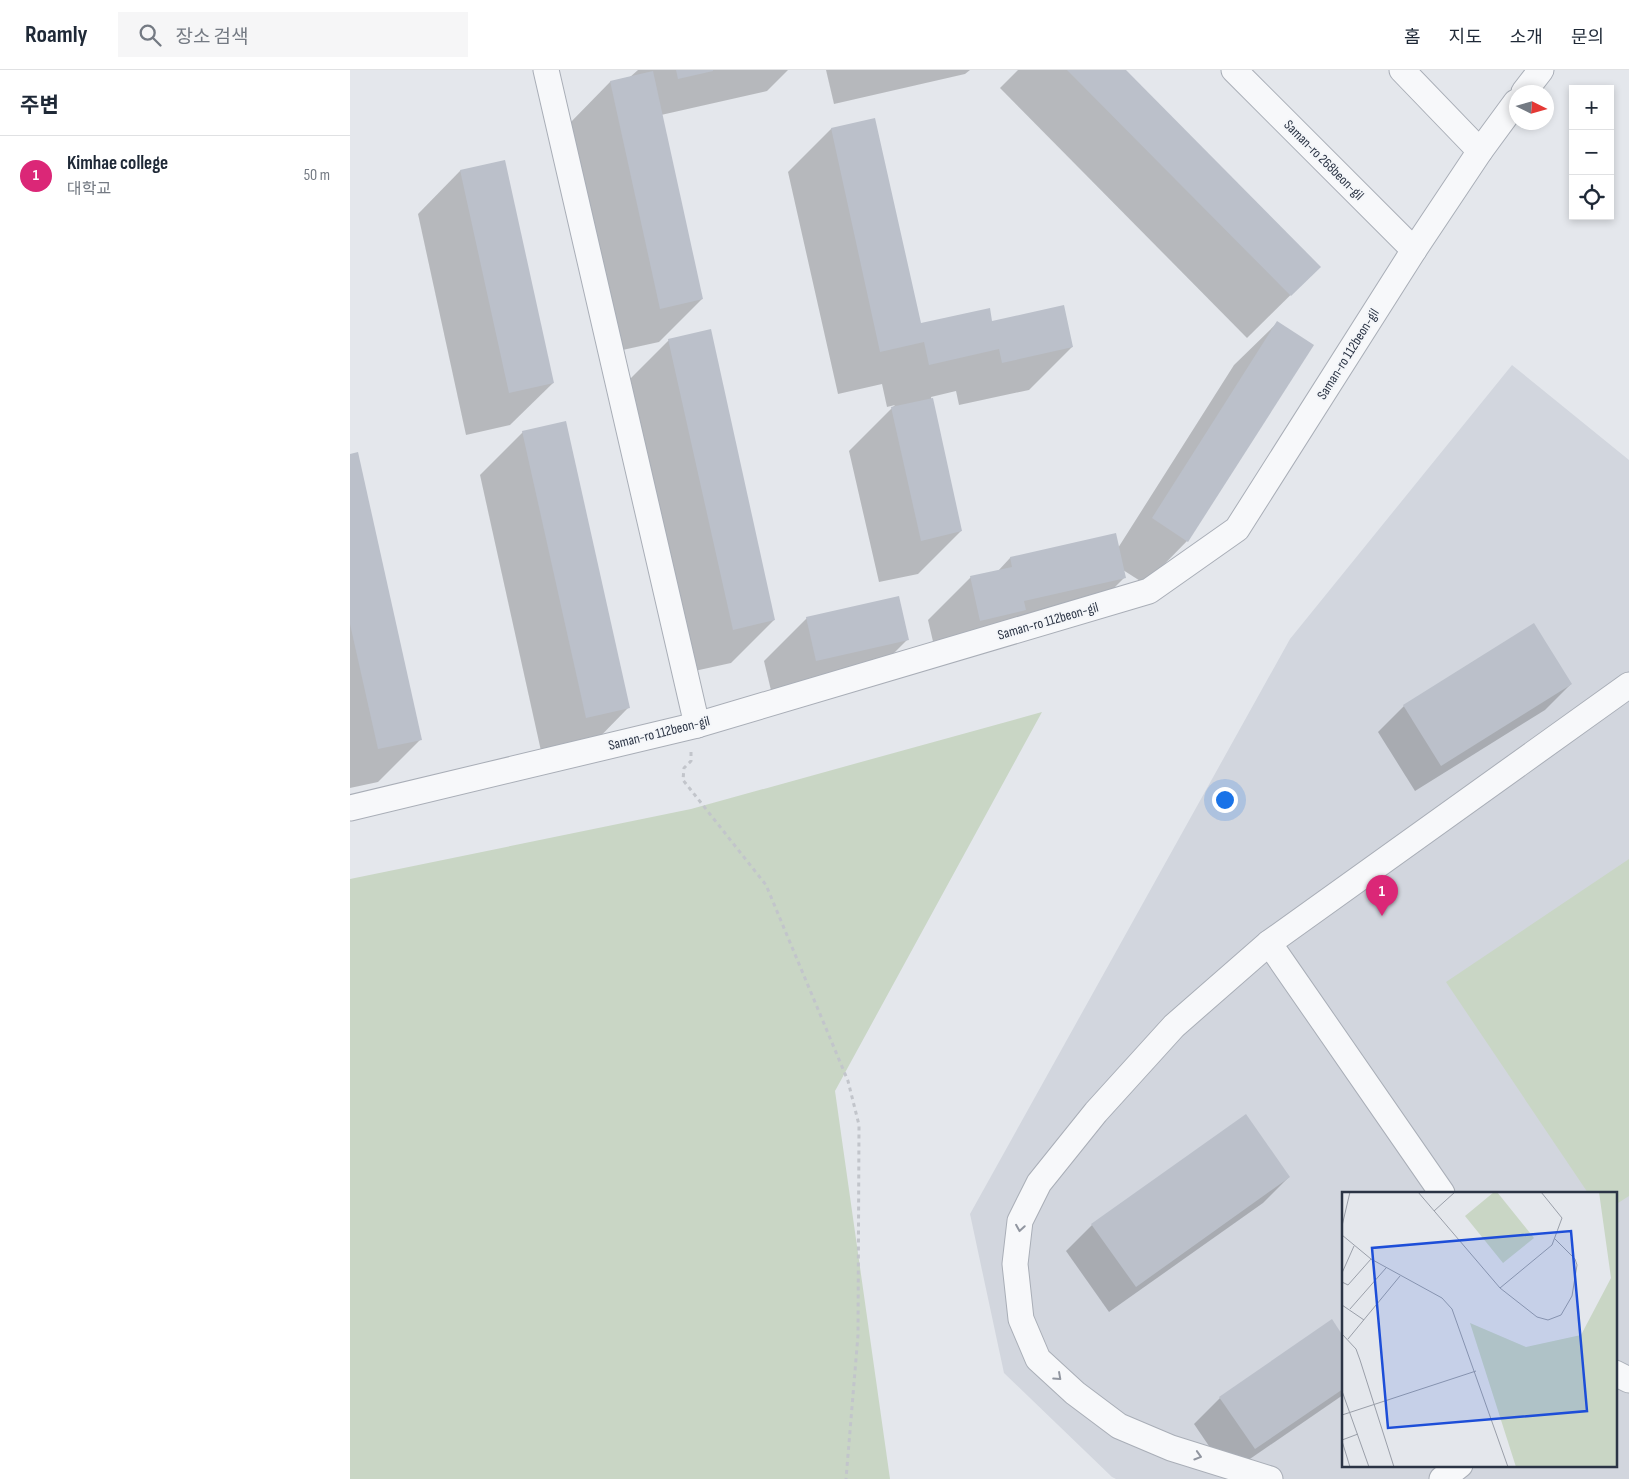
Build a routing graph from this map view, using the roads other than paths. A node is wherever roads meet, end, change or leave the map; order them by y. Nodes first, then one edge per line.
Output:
1 (546, 70) edge
2 (1234, 70) edge
3 (1402, 70) edge
4 (1541, 70) edge
5 (1529, 85) edge
6 (1509, 112) edge
7 (1480, 151) junction
8 (1414, 250) junction
9 (1629, 684) edge
10 (694, 725) junction
11 (350, 808) edge
12 (1269, 944) junction
13 (1441, 1192) edge
14 (1616, 1374) edge
15 (1629, 1380) edge
16 (1459, 1466) edge
17 (1270, 1479) edge
18 (1442, 1479) edge

1 - 10 street
2 - 8 street, Saman-ro 268beon-gil
3 - 7 street
4 - 5 street
6 - 7 street, Saman-ro 112beon-gil
7 - 8 street, Saman-ro 112beon-gil
8 - 10 street, Saman-ro 112beon-gil
9 - 12 street
10 - 11 street, Saman-ro 112beon-gil
12 - 13 street
12 -> 17 street
14 - 15 street
16 - 18 street

